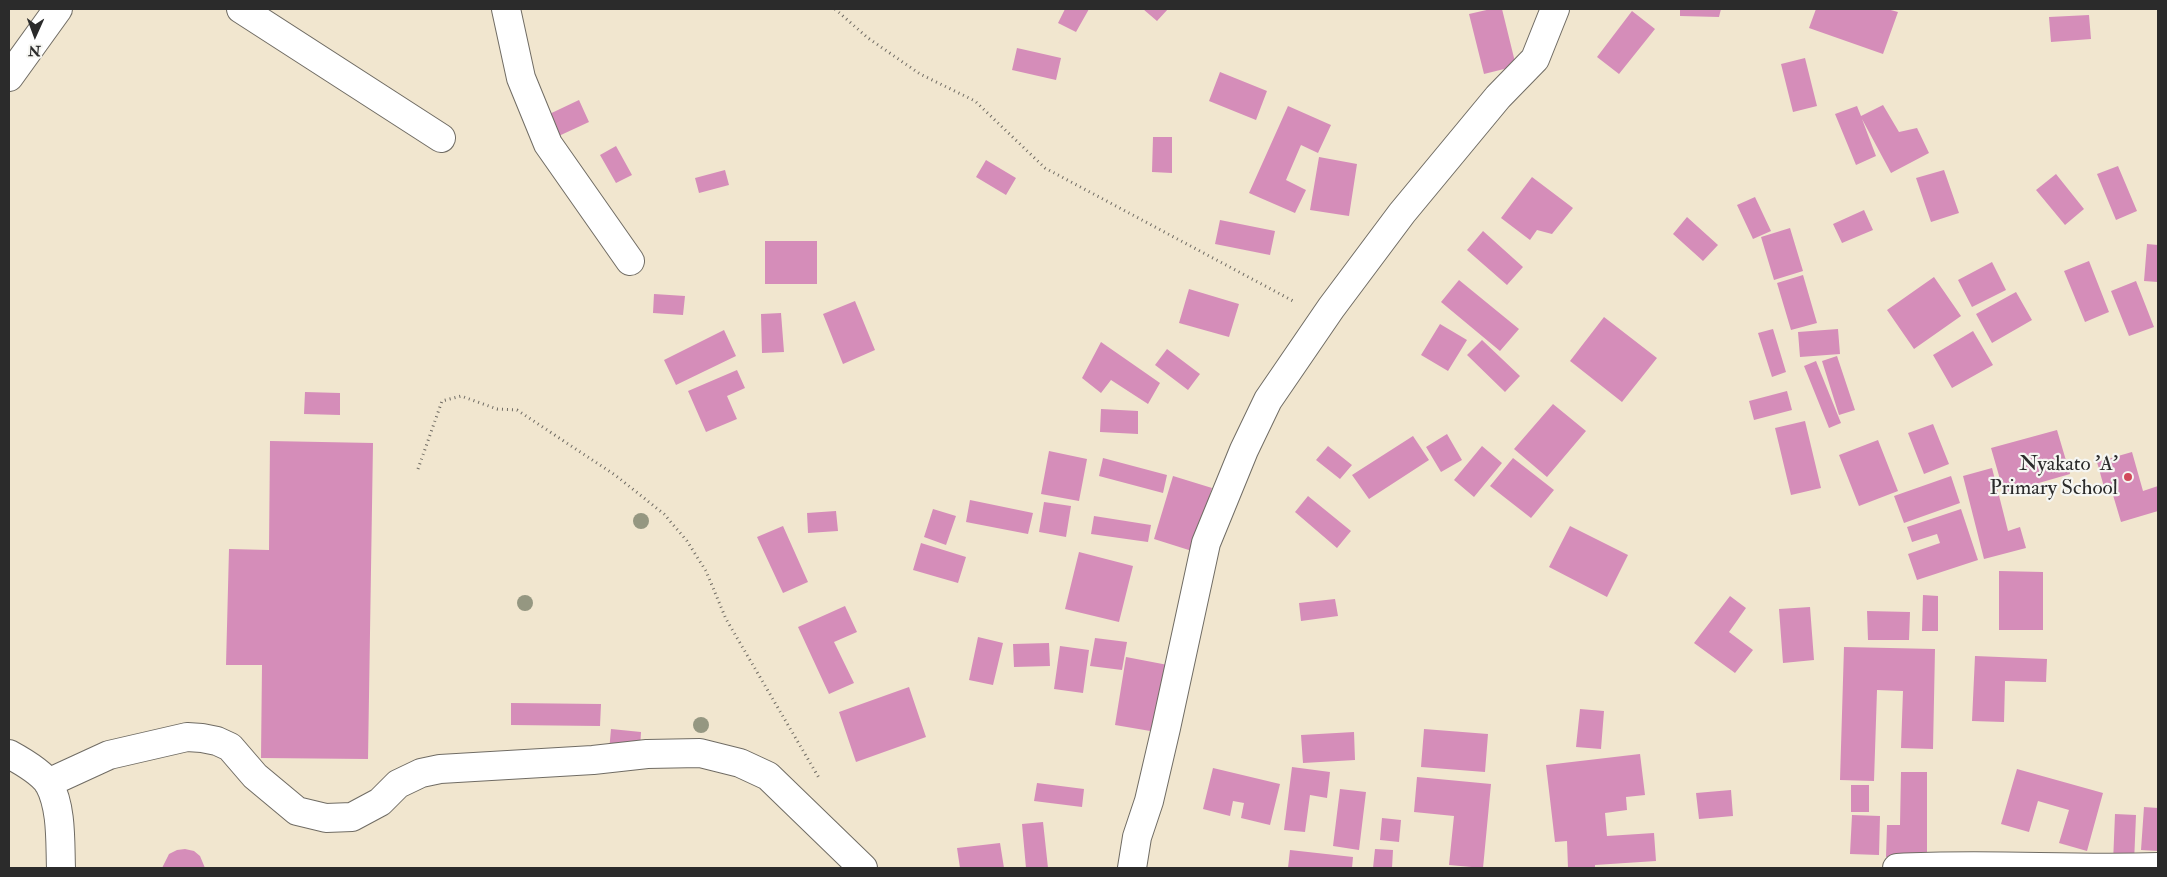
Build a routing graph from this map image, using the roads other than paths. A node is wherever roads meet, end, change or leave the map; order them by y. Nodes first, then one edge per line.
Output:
1 (58, 9) edge
2 (241, 9) edge
3 (506, 9) edge
4 (1555, 9) edge
5 (9, 77) edge
6 (441, 138) dead end
7 (630, 261) dead end
8 (9, 754) edge
9 (48, 783) junction
10 (2158, 866) edge
11 (61, 868) edge
12 (863, 868) edge
13 (1132, 868) edge
14 (1897, 868) edge

1 - 5 street
2 - 6 street
3 - 7 street
4 - 13 street
8 - 9 street
9 - 11 street
9 - 12 street
10 - 14 street

